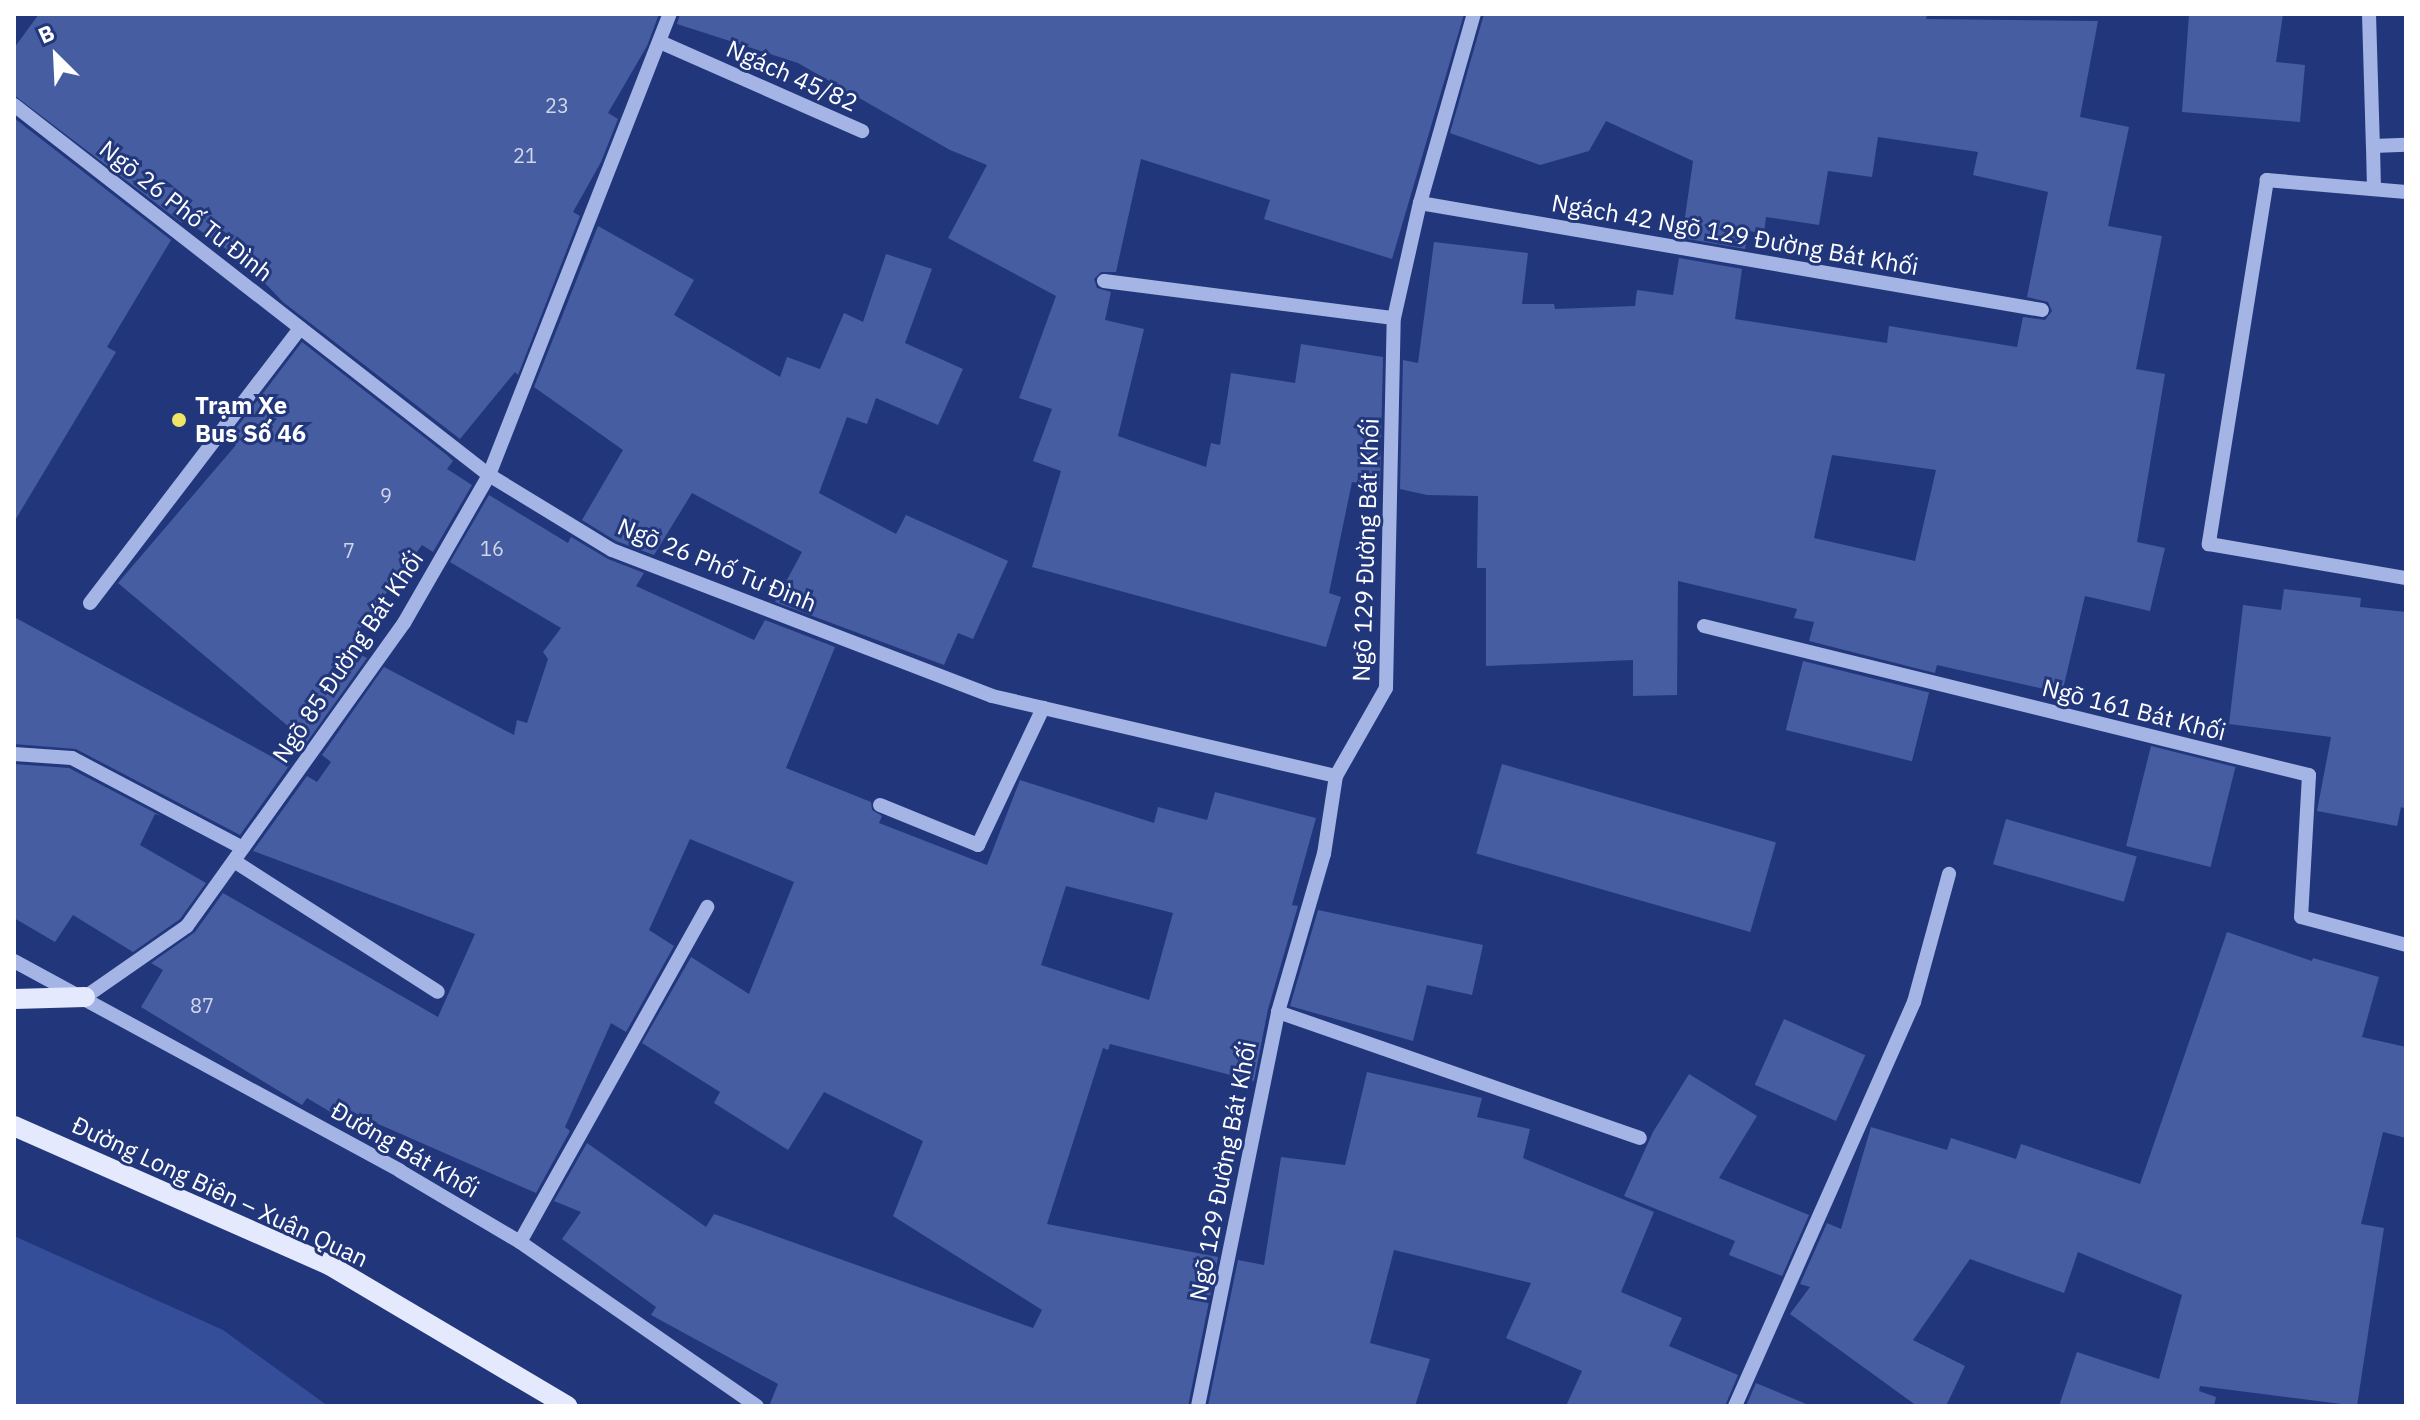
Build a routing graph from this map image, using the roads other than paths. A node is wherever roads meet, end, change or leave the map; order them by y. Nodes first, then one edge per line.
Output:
1 (670, 14) edge
2 (1474, 14) edge
3 (2369, 14) edge
4 (660, 42) junction
5 (14, 105) edge
6 (862, 131) dead end
7 (2406, 145) edge
8 (2373, 146) junction
9 (2374, 189) junction
10 (2406, 192) edge
11 (1420, 203) junction
12 (1104, 281) dead end
13 (2042, 310) dead end
14 (1394, 318) junction
15 (300, 328) junction
16 (489, 475) junction
17 (2406, 578) edge
18 (90, 603) dead end
19 (1704, 626) dead end
20 (1043, 708) junction
21 (14, 754) edge
22 (1336, 776) junction
23 (880, 805) dead end
24 (243, 848) junction
25 (234, 861) junction
26 (1949, 874) dead end
27 (707, 907) dead end
28 (2406, 945) edge
29 (14, 961) edge
30 (438, 992) dead end
31 (85, 997) junction
32 (14, 999) edge
33 (1278, 1012) junction
34 (14, 1126) edge
35 (1640, 1138) dead end
36 (520, 1242) junction
37 (567, 1406) edge
38 (757, 1406) edge
39 (1198, 1406) edge
40 (1735, 1406) edge

1 - 4 street, Ngõ 85 Đường Bát Khối
2 - 11 street, Ngõ 129 Đường Bát Khối
3 - 8 street
4 - 6 street, Ngách 45/82
4 - 16 street, Ngõ 85 Đường Bát Khối
5 - 15 street, Ngõ 26 Phố Tư Đình
7 - 8 street
8 - 9 street
9 - 10 street
9 - 17 street
11 - 13 street, Ngách 42 Ngõ 129 Đường Bát Khối
11 - 14 street, Ngõ 129 Đường Bát Khối
12 - 14 street
14 - 22 street, Ngõ 129 Đường Bát Khối
15 - 16 street, Ngõ 26 Phố Tư Đình
15 - 18 street
16 - 20 street, Ngõ 26 Phố Tư Đình
16 - 24 street, Ngõ 85 Đường Bát Khối
19 - 28 street, Ngõ 161 Bát Khối
20 - 22 street, Ngõ 26 Phố Tư Đình
20 - 23 street
21 - 24 street
22 - 33 street, Ngõ 129 Đường Bát Khối
24 - 25 street, Ngõ 85 Đường Bát Khối
25 - 30 street
25 - 31 street, Ngõ 85 Đường Bát Khối
26 - 40 street
27 - 36 street
29 - 31 street, Đường Bát Khối
31 - 32 main road
31 - 36 street, Đường Bát Khối
33 - 35 street
33 - 39 street, Ngõ 129 Đường Bát Khối
34 - 37 main road, Đường Long Biên – Xuân Quan
36 - 38 street, Đường Bát Khối

